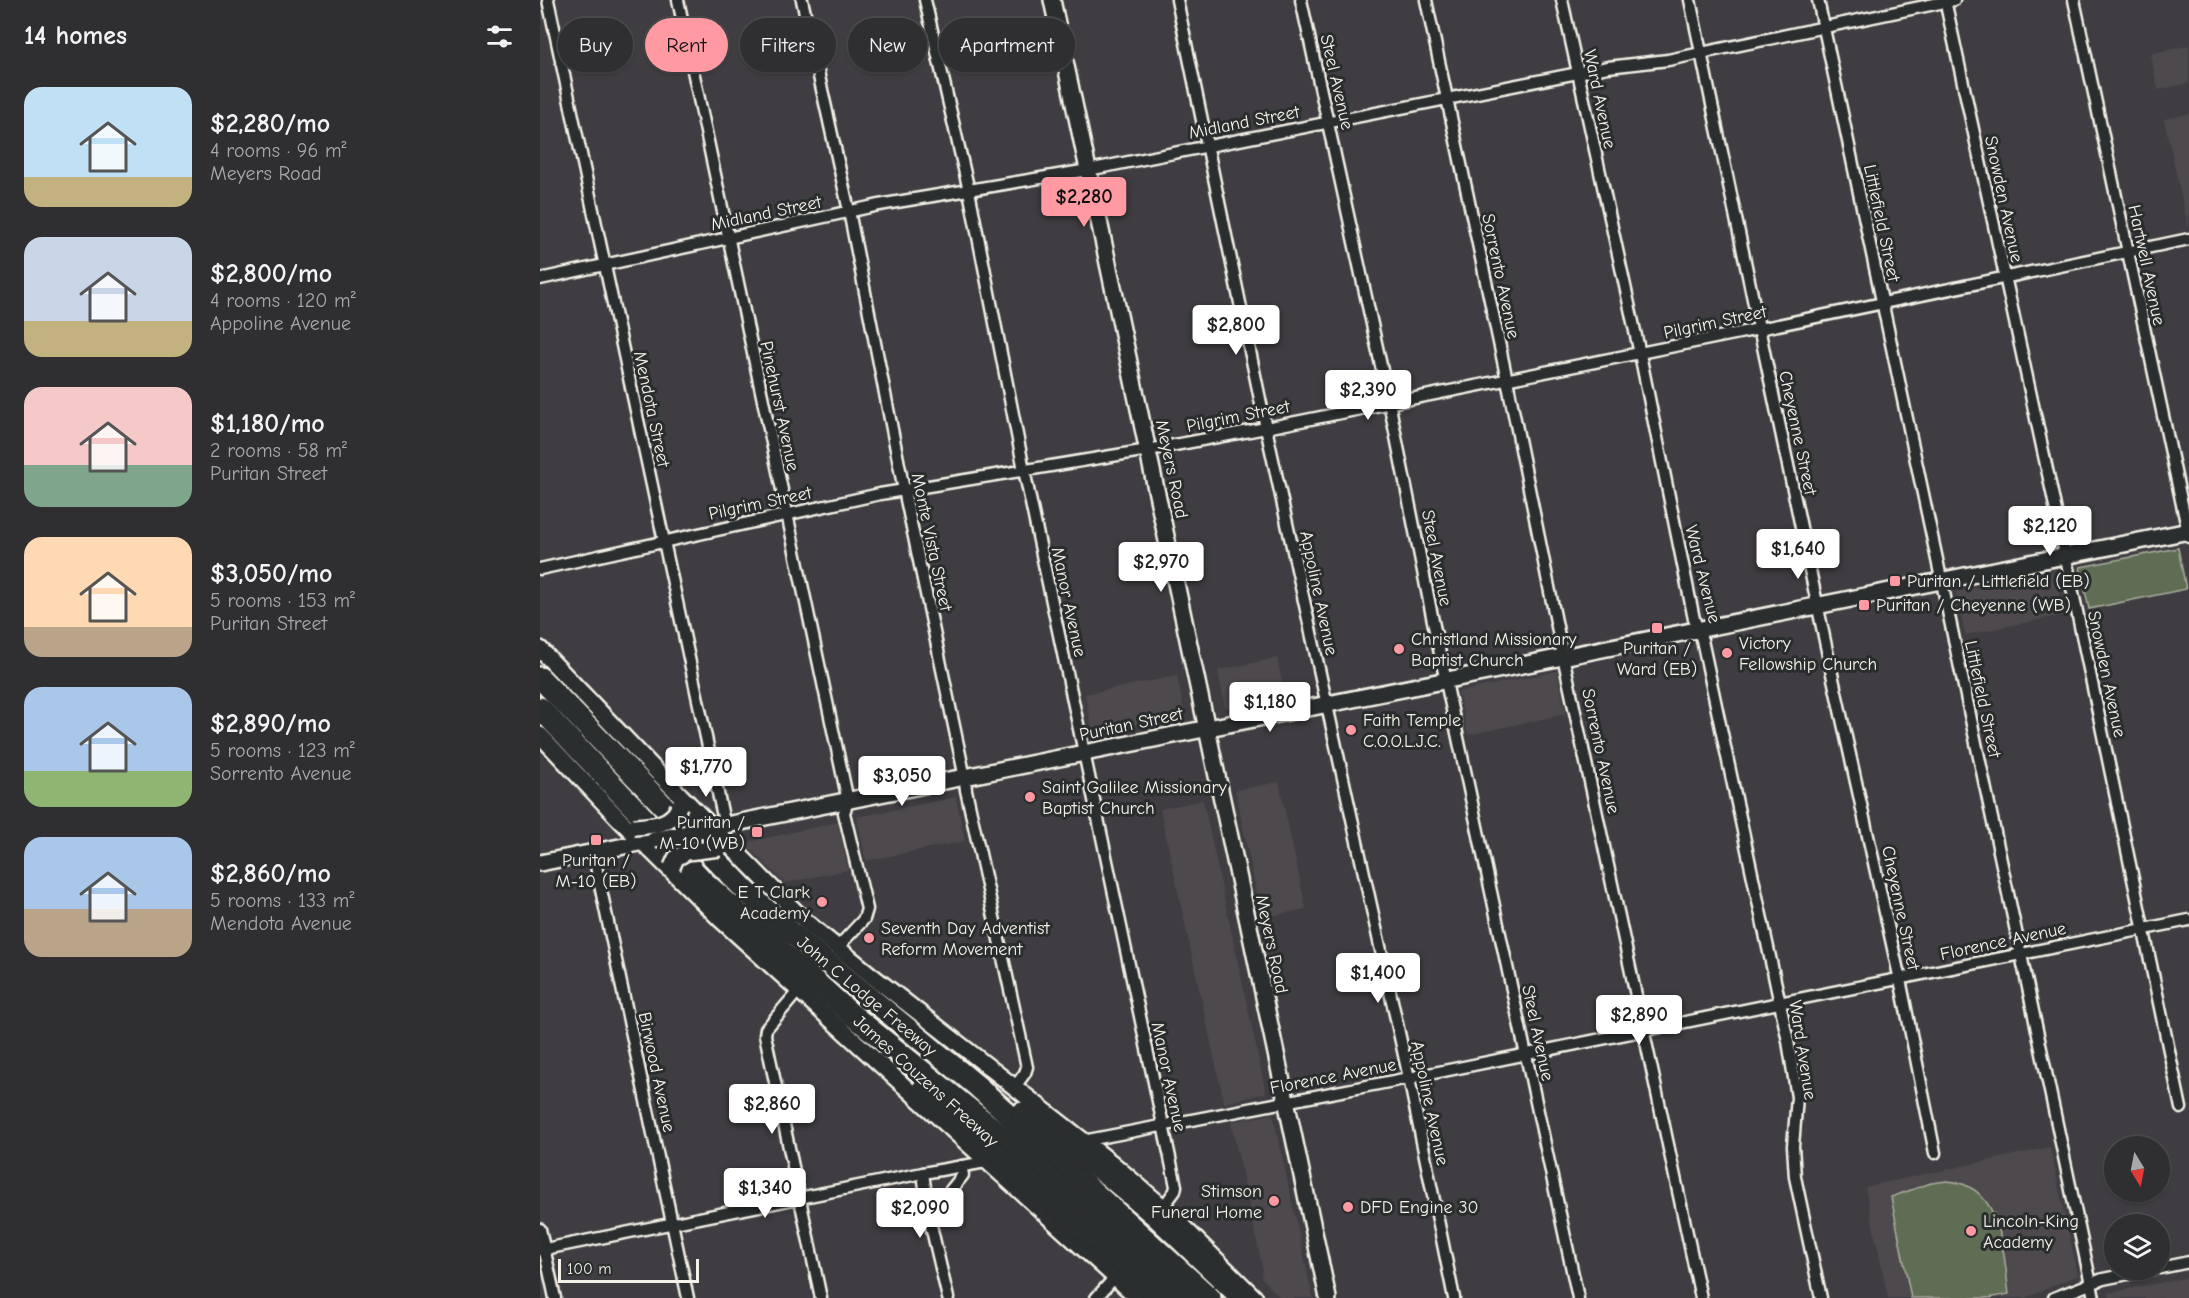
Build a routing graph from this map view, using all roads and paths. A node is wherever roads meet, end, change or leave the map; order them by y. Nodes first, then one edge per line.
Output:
1 (548, 0) edge
2 (678, 0) edge
3 (802, 0) edge
4 (925, 0) edge
5 (1052, 0) edge
6 (1177, 0) edge
7 (1301, 0) edge
8 (1426, 0) edge
9 (1562, 0) edge
10 (1690, 0) edge
11 (1818, 0) edge
12 (2074, 0) edge
13 (1948, 1) edge
14 (1823, 27) junction
15 (1701, 52) junction
16 (1577, 73) junction
17 (1447, 99) junction
18 (1329, 122) junction
19 (1208, 146) junction
20 (1088, 170) junction
21 (969, 190) junction
22 (849, 212) junction
23 (728, 238) junction
24 (2189, 239) edge
25 (2127, 252) junction
26 (605, 264) junction
27 (540, 279) edge
28 (2004, 279) junction
29 (1883, 303) junction
30 (1759, 329) junction
31 (1640, 354) junction
32 (1507, 380) junction
33 (1389, 402) junction
34 (1266, 428) junction
35 (1148, 450) junction
36 (1024, 470) junction
37 (904, 490) junction
38 (786, 514) junction
39 (2188, 533) edge
40 (664, 542) junction
41 (2065, 556) junction
42 (540, 569) edge
43 (1941, 581) junction
44 (1818, 605) junction
45 (1699, 629) junction
46 (540, 649) edge
47 (1563, 656) junction
48 (540, 678) edge
49 (1446, 681) junction
50 (1326, 705) junction
51 (540, 708) edge
52 (1206, 729) junction
53 (540, 735) edge
54 (1085, 754) junction
55 (965, 778) junction
56 (676, 791) junction
57 (848, 801) junction
58 (628, 824) junction
59 (713, 828) junction
60 (648, 841) junction
61 (593, 852) junction
62 (540, 863) edge
63 (673, 870) junction
64 (754, 870) junction
65 (2189, 920) edge
66 (2144, 929) junction
67 (837, 948) junction
68 (2021, 954) junction
69 (1899, 979) junction
70 (799, 990) junction
71 (1779, 1002) junction
72 (850, 1013) junction
73 (1645, 1030) junction
74 (1525, 1054) junction
75 (1409, 1078) junction
76 (977, 1086) junction
77 (1014, 1088) junction
78 (1286, 1102) junction
79 (2181, 1108) dead end
80 (1163, 1126) junction
81 (1083, 1141) junction
82 (1935, 1154) dead end
83 (986, 1162) junction
84 (961, 1166) junction
85 (923, 1173) junction
86 (800, 1197) junction
87 (1163, 1207) junction
88 (929, 1217) junction
89 (672, 1223) junction
90 (540, 1229) edge
91 (542, 1250) edge
92 (2189, 1262) edge
93 (2170, 1266) edge
94 (1115, 1277) junction
95 (2104, 1278) edge
96 (2090, 1283) junction
97 (555, 1298) edge
98 (688, 1298) edge
99 (822, 1298) edge
100 (948, 1298) edge
101 (1096, 1298) edge
102 (1138, 1298) edge
103 (1159, 1298) edge
104 (1185, 1298) edge
105 (1210, 1298) edge
106 (1242, 1298) edge
107 (1255, 1298) edge
108 (1328, 1298) edge
109 (1454, 1298) edge
110 (1578, 1298) edge
111 (1701, 1298) edge
112 (1821, 1298) edge
113 (2054, 1298) edge
114 (2094, 1298) edge

1 - 26 street, Mendota Street
2 - 23 street, Pinehurst Avenue
3 - 22 street, Monte Vista Street
4 - 21 street, Manor Avenue
5 - 20 street, Meyers Road
6 - 19 street, Appoline Avenue
7 - 18 street, Steel Avenue
8 - 17 street, Sorrento Avenue
9 - 16 street, Ward Avenue
10 - 15 street, Cheyenne Street
11 - 14 street, Littlefield Street
12 - 25 street, Hartwell Avenue
13 - 14 street, Midland Street
13 - 28 street, Snowden Avenue
14 - 15 street, Midland Street
14 - 29 street, Littlefield Street
15 - 16 street, Midland Street
15 - 30 street, Cheyenne Street
16 - 17 street, Midland Street
16 - 31 street, Ward Avenue
17 - 18 street, Midland Street
17 - 32 street, Sorrento Avenue
18 - 19 street, Midland Street
18 - 33 street, Steel Avenue
19 - 20 street, Midland Street
19 - 34 street, Appoline Avenue
20 - 21 street, Midland Street
20 - 35 street, Meyers Road
21 - 22 street, Midland Street
21 - 36 street, Manor Avenue
22 - 23 street, Midland Street
22 - 37 street, Monte Vista Street
23 - 26 street, Midland Street
23 - 38 street, Pinehurst Avenue
24 - 25 street, Pilgrim Street
25 - 28 street, Pilgrim Street
25 - 39 street, Hartwell Avenue
26 - 27 street, Midland Street
26 - 40 street, Mendota Street
28 - 29 street, Pilgrim Street
28 - 41 street, Snowden Avenue
29 - 30 street, Pilgrim Street
29 - 43 street, Littlefield Street
30 - 31 street, Pilgrim Street
30 - 44 street, Cheyenne Street
31 - 32 street, Pilgrim Street
31 - 45 street, Ward Avenue
32 - 33 street, Pilgrim Street
32 - 47 street, Sorrento Avenue
33 - 34 street, Pilgrim Street
33 - 49 street, Steel Avenue
34 - 35 street, Pilgrim Street
34 - 50 street, Appoline Avenue
35 - 36 street, Pilgrim Street
35 - 52 street, Meyers Road
36 - 37 street, Pilgrim Street
36 - 54 street, Manor Avenue
37 - 38 street, Pilgrim Street
37 - 55 street, Monte Vista Street
38 - 40 street, Pilgrim Street
38 - 57 street, Pinehurst Avenue
39 - 41 street, Puritan Street
40 - 42 street, Pilgrim Street
40 - 59 street, Mendota Street
41 - 43 street, Puritan Street
41 - 66 street, Snowden Avenue
43 - 44 street, Puritan Street
43 - 68 street, Littlefield Street
44 - 45 street, Puritan Street
44 - 69 street, Cheyenne Street
45 - 47 street, Puritan Street
45 - 71 street, Ward Avenue
46 - 56 street
47 - 49 street, Puritan Street
47 - 73 street, Sorrento Avenue
48 - 76 highway, John C Lodge Freeway
49 - 50 street, Puritan Street
49 - 74 street, Steel Avenue
50 - 52 street, Puritan Street
50 - 75 street, Appoline Avenue
51 - 72 highway, John C Lodge Freeway
52 - 54 street, Puritan Street
52 - 78 street, Meyers Road
53 - 58 street, James Couzens Freeway
54 - 55 street, Puritan Street
54 - 80 street, Manor Avenue
55 - 57 street, Puritan Street
55 - 77 street, Monte Vista Street
56 - 58 street, bridge
56 - 59 street
57 - 59 street, Puritan Street
57 - 67 street, Pinehurst Avenue
58 - 60 street, James Couzens Freeway
59 - 60 street, Puritan Street, bridge
59 - 64 street
60 - 61 street, Puritan Street
60 - 63 street, James Couzens Freeway
61 - 62 street, Puritan Street
61 - 89 street, Birwood Avenue
63 - 64 street, bridge
63 - 70 street, James Couzens Freeway
64 - 67 street
65 - 66 street, Florence Avenue
66 - 68 street, Florence Avenue
66 - 79 street, Snowden Avenue
67 - 77 street
68 - 69 street, Florence Avenue
68 - 96 street, Littlefield Street
69 - 71 street, Florence Avenue
69 - 82 street, Cheyenne Street
70 - 83 street, James Couzens Freeway
70 - 86 street
71 - 73 street, Florence Avenue
71 - 112 street, Ward Avenue
72 - 103 highway
72 - 104 highway, John C Lodge Freeway
73 - 74 street, Florence Avenue
73 - 111 street, Sorrento Avenue
74 - 75 street, Florence Avenue
74 - 110 street, Steel Avenue
75 - 78 street, Florence Avenue
75 - 109 street, Appoline Avenue
76 - 105 highway, John C Lodge Freeway
76 - 106 highway
77 - 81 street
78 - 80 street, Florence Avenue
78 - 108 street, Meyers Road
80 - 81 street, Florence Avenue
80 - 87 street, Manor Avenue
81 - 87 street
83 - 84 street
83 - 94 street, James Couzens Freeway
84 - 85 street
84 - 88 street
85 - 86 street
85 - 88 street
86 - 89 street
86 - 99 street
87 - 107 street
88 - 100 street
89 - 91 street
89 - 98 street, Birwood Avenue
90 - 91 street
91 - 97 street
92 - 93 street
94 - 101 street
94 - 102 street, James Couzens Freeway
95 - 96 street
96 - 113 street
96 - 114 street, Littlefield Street

